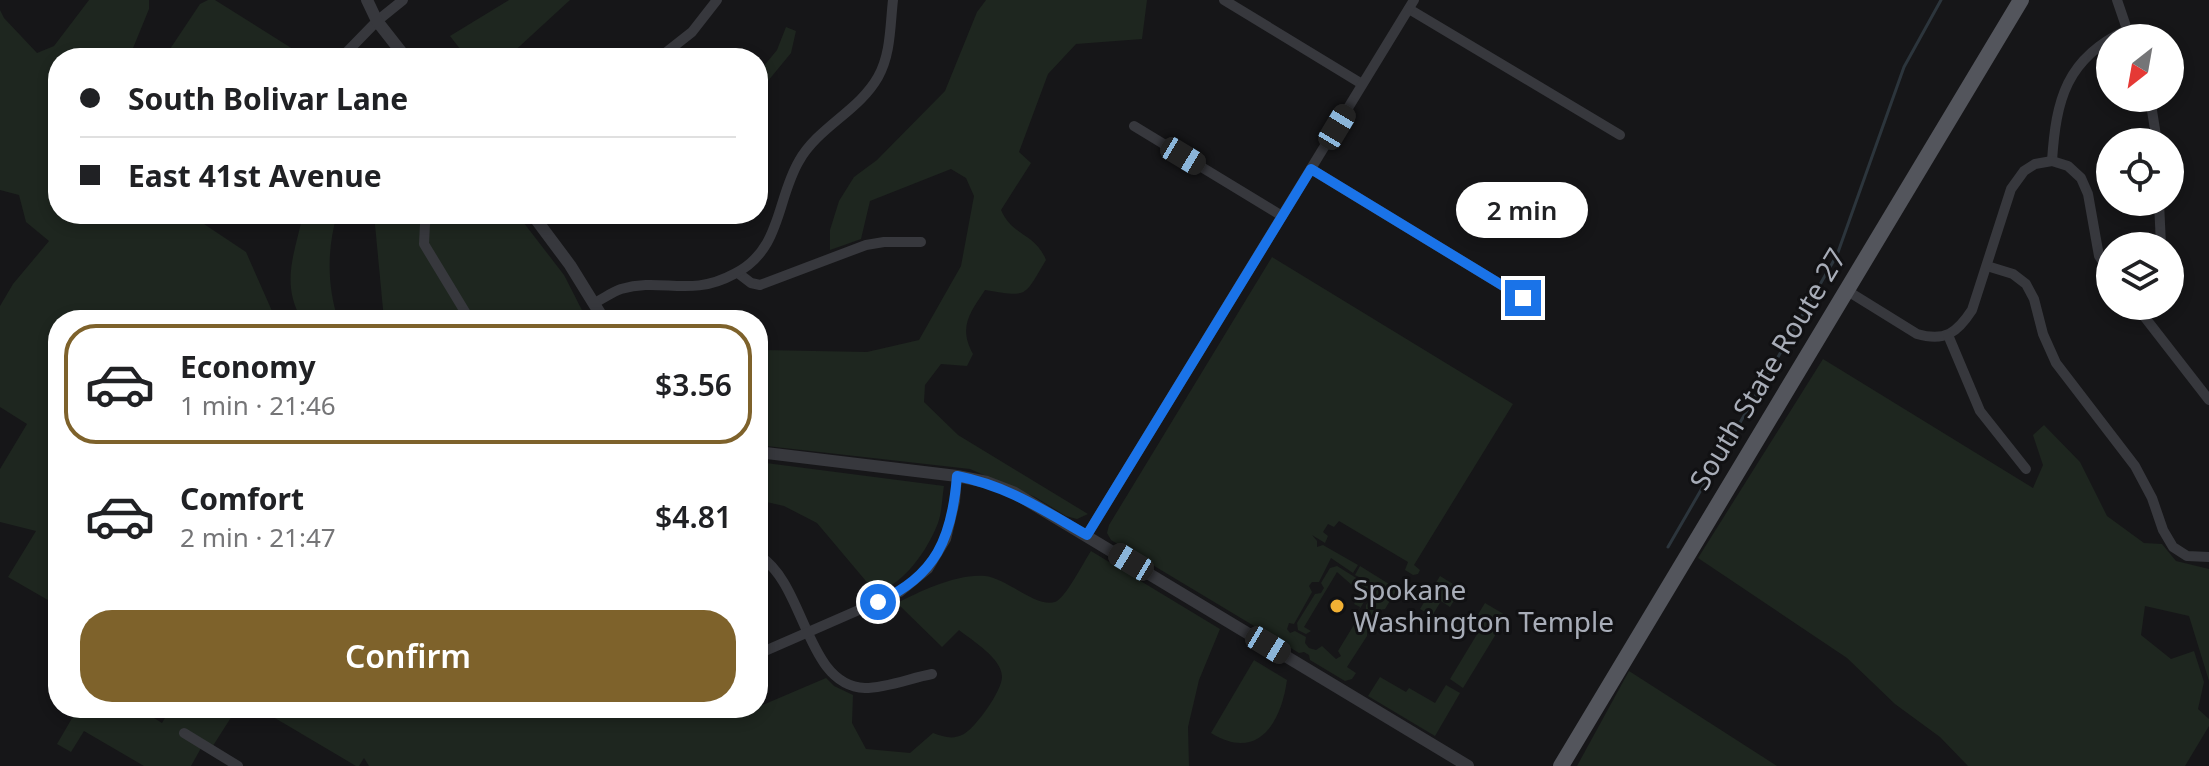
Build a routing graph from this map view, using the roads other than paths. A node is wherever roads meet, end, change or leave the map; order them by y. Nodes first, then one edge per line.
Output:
1 (367, 0) edge
2 (403, 0) edge
3 (717, 0) edge
4 (893, 0) edge
5 (1224, 0) edge
6 (2021, 0) edge
7 (2117, 0) edge
8 (1412, 4) edge
9 (377, 21) junction
10 (2125, 24) edge
11 (351, 48) edge
12 (398, 48) edge
13 (672, 48) edge
14 (2096, 50) edge
15 (1362, 84) junction
16 (1134, 126) dead end
17 (1620, 135) dead end
18 (2052, 161) junction
19 (1311, 169) junction
20 (1282, 216) junction
21 (426, 224) edge
22 (539, 224) edge
23 (2096, 239) edge
24 (921, 242) dead end
25 (1987, 266) junction
26 (738, 273) junction
27 (1846, 290) junction
28 (1523, 298) dead end
29 (594, 303) junction
30 (464, 310) edge
31 (598, 310) edge
32 (2147, 320) edge
33 (1948, 335) junction
34 (2209, 400) edge
35 (768, 453) edge
36 (2026, 469) dead end
37 (957, 476) junction
38 (1087, 535) junction
39 (2209, 557) edge
40 (768, 564) edge
41 (809, 632) junction
42 (768, 650) edge
43 (932, 674) dead end
44 (184, 733) dead end
45 (238, 766) edge
46 (1468, 766) edge
47 (1561, 766) edge

1 - 9 street
2 - 9 street
3 - 13 street
4 - 26 street
5 - 15 street
6 - 27 main road, South State Route 27
7 - 10 street
8 - 15 street
8 - 17 street
9 - 11 street
9 - 12 street
14 - 18 street
15 - 19 street
16 - 20 street
18 - 23 street
18 - 25 street
19 - 20 street
19 - 28 street
20 - 38 street
21 - 30 street
22 - 29 street
24 - 26 street
25 - 33 street
25 - 39 street
26 - 29 street
27 - 33 street
27 - 47 main road, South State Route 27
29 - 31 street
32 - 34 street
33 - 36 street
35 - 37 street
37 - 38 street
37 - 41 street
38 - 46 street
40 - 41 street
41 - 42 street
41 - 43 street
44 - 45 street

